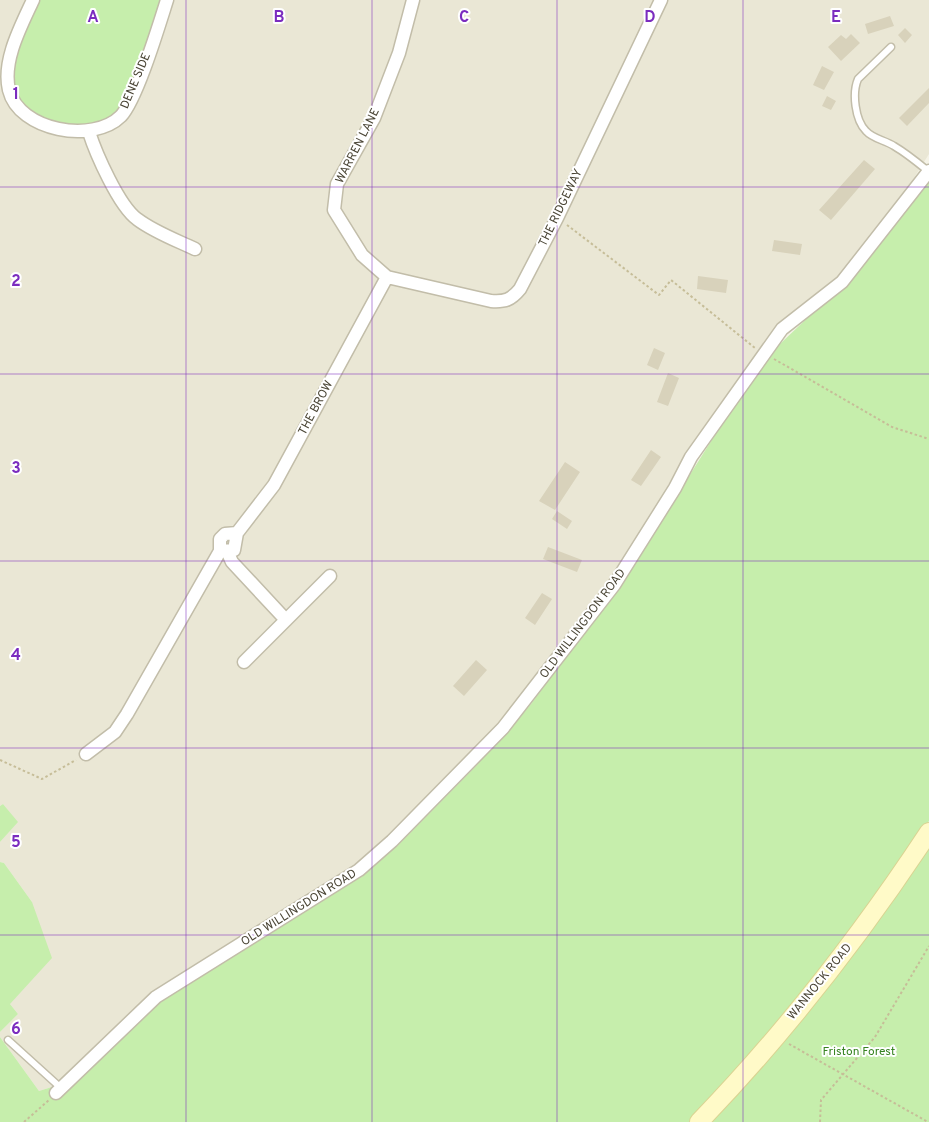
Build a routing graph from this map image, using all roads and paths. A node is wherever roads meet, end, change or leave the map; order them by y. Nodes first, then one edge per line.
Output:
1 (33, 0) edge
2 (167, 0) edge
3 (414, 0) edge
4 (661, 0) edge
5 (891, 47) dead end
6 (4, 79) edge
7 (89, 132) junction
8 (929, 171) edge
9 (557, 218) junction
10 (195, 249) dead end
11 (387, 277) junction
12 (763, 353) junction
13 (929, 439) edge
14 (224, 551) junction
15 (330, 576) dead end
16 (286, 620) junction
17 (244, 662) dead end
18 (86, 754) joint
19 (0, 760) edge
20 (929, 832) edge
21 (929, 946) edge
22 (775, 1037) junction
23 (8, 1040) dead end
24 (843, 1074) junction
25 (58, 1091) junction
26 (24, 1122) edge
27 (699, 1122) edge
28 (820, 1122) edge
29 (928, 1122) edge

1 - 6 street, DENE SIDE
2 - 7 street, DENE SIDE
3 - 11 street, WARREN LANE
4 - 9 street, THE RIDGEWAY
5 - 8 lane
6 - 7 street, DENE SIDE
7 - 10 street
8 - 12 street, OLD WILLINGDON ROAD
9 - 11 street, THE RIDGEWAY
9 - 12 path
11 - 14 street, THE BROW
12 - 13 path
12 - 25 street, OLD WILLINGDON ROAD
14 - 16 street
14 - 18 street, THE BROW
15 - 16 street
16 - 17 street
18 - 19 path
20 - 22 street, WANNOCK ROAD
21 - 24 path
22 - 24 path
22 - 27 street, WANNOCK ROAD
23 - 25 lane
24 - 28 path
24 - 29 path
25 - 26 path

